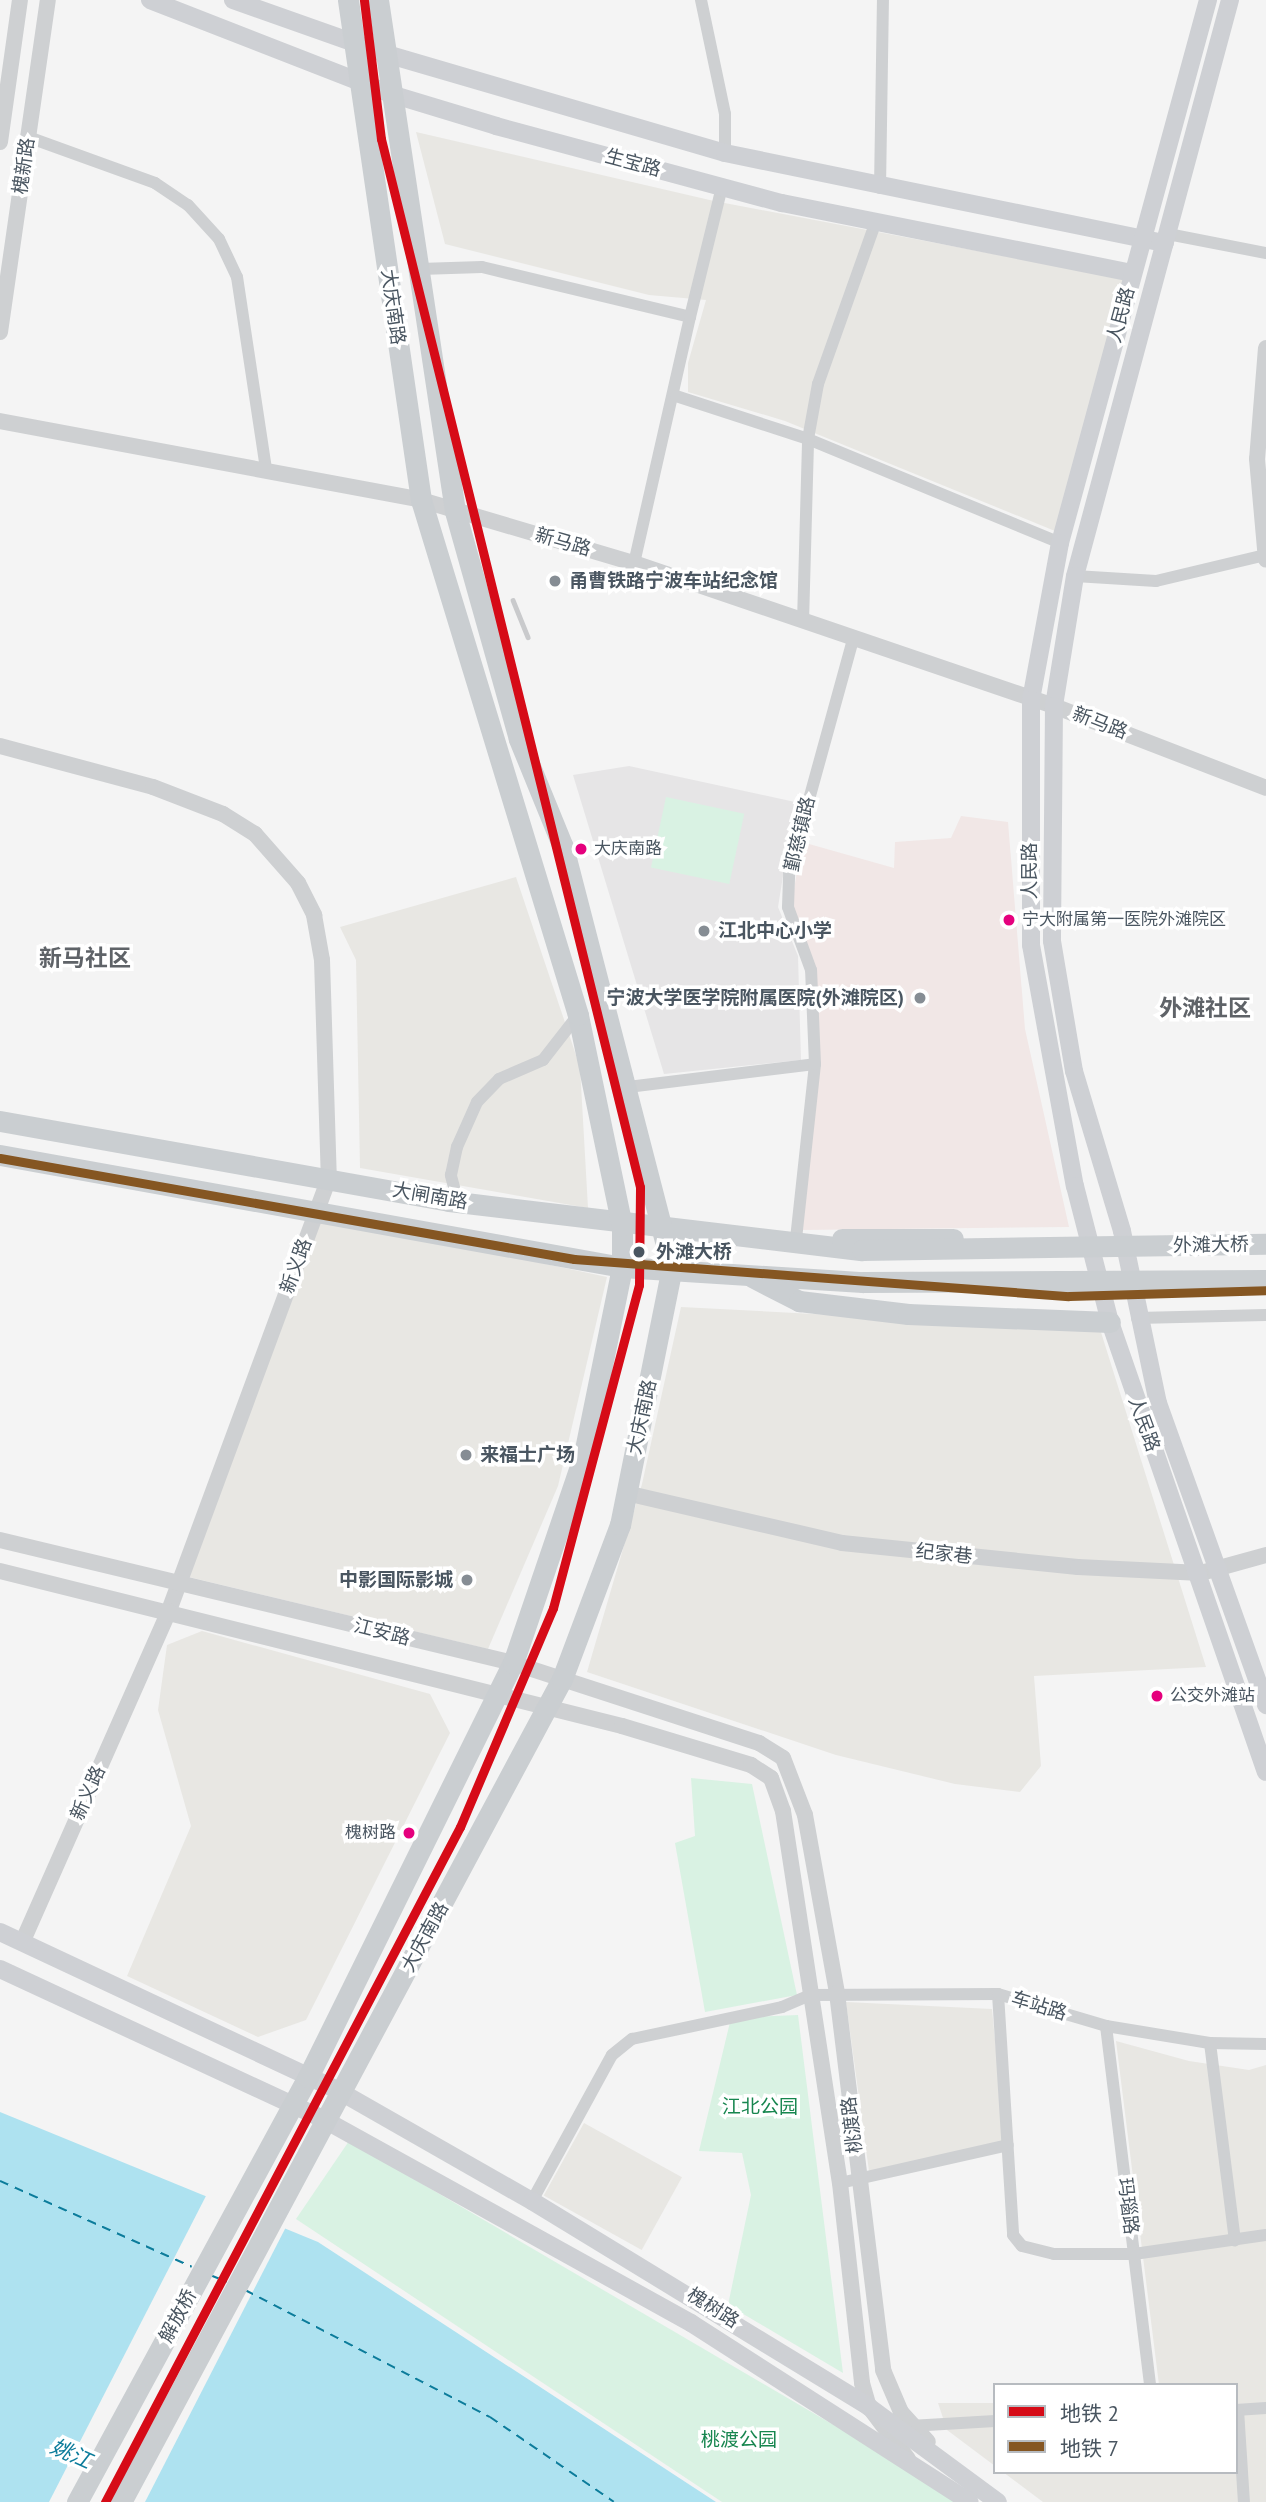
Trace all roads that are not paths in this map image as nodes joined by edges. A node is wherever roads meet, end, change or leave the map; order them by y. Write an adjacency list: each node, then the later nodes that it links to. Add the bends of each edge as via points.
1 (20, 0): 16 (street, 槐新路)
2 (48, 0): 15 (street, 槐新路)
3 (150, 0): 13 (main road, 生宝路)
4 (233, 0): 11 (main road, 生宝路)
5 (348, 0): 11 (main road, 大庆南路)
6 (378, 0): 12 (main road, 大庆南路)
7 (701, 0): 17 (street, via 725,114)
8 (883, 0): 19 (street)
9 (1208, 0): 21 (main road, 人民路)
10 (1230, 0): 22 (main road, 人民路)
11 (353, 39): 12 (main road, 生宝路); 13 (main road, 大庆南路)
12 (383, 53): 14 (main road, 大庆南路); 17 (main road, 生宝路)
13 (361, 83): 14 (main road, 生宝路); 33 (main road, 大庆南路)
14 (391, 94): 18 (main road, 生宝路); 24 (main road, 大庆南路)
15 (28, 137): 27 (street, 槐新路); 32 (street, via 155,183 188,205 219,239 237,276)
16 (0, 142)
17 (725, 153): 19 (main road, 生宝路)
18 (722, 187): 20 (main road, 生宝路); 26 (street)
19 (880, 188): 21 (main road, 生宝路)
20 (876, 220): 25 (main road, 生宝路); 31 (street, via 818,384)
21 (1139, 238): 22 (main road, 生宝路); 25 (main road, 人民路)
22 (1167, 239): 23 (street); 38 (main road, 人民路)
23 (1266, 253)
24 (420, 269): 26 (street, via 482,267); 34 (main road, 大庆南路)
25 (1132, 273): 35 (main road, 人民路)
26 (690, 317): 29 (street)
27 (0, 332)
28 (1266, 348): 36 (street, via 1257,459)
29 (676, 396): 31 (street); 37 (street)
30 (0, 421): 32 (street, 新马路)
31 (808, 439): 35 (street); 39 (street)
32 (266, 469): 33 (street, 新马路)
33 (421, 500): 34 (street, 新马路); 45 (main road, 大庆南路)
34 (456, 511): 37 (street, 新马路); 47 (main road, 大庆南路, via 519,739 563,847)
35 (1060, 543): 41 (main road, 人民路)
36 (1265, 558): 38 (street, via 1156,581)
37 (634, 563): 39 (street, 新马路)
38 (1075, 576): 42 (main road, 人民路)
39 (803, 622): 40 (street, 新马路)
40 (853, 639): 41 (street, 新马路); 46 (street, 鄞慈镇路, via 789,872 788,907 811,970)
41 (1031, 700): 42 (street, 新马路); 56 (main road, 人民路, via 1031,945)
42 (1054, 706): 44 (street, 新马路); 59 (main road, 人民路, via 1052,941 1074,1071)
43 (0, 746): 50 (street, 新义路, via 153,787 223,814 255,834 298,883 314,915 322,960)
44 (1266, 788)
45 (578, 1015): 51 (street, via 543,1060 499,1079 477,1102 457,1147 452,1175); 53 (main road, 大庆南路)
46 (815, 1064): 47 (street); 58 (street, 鄞慈镇路)
47 (628, 1087): 54 (main road, 大庆南路)
48 (0, 1121): 50 (main road, 大闸南路)
49 (0, 1155): 52 (main road, 大闸南路)
50 (329, 1178): 51 (main road, 大闸南路); 52 (street, 新义路)
51 (458, 1202): 53 (main road, 大闸南路)
52 (317, 1208): 62 (main road, 大闸南路); 75 (street, 新义路)
53 (622, 1226): 54 (main road, 大闸南路); 62 (main road, 大庆南路)
54 (665, 1226): 57 (main road, 大闸南路); 63 (main road, 大庆南路)
55 (1266, 1234): 59 (street)
56 (1088, 1236): 58 (main road); 69 (main road, 人民路)
57 (749, 1239): 58 (main road); 61 (main road, 大闸南路)
58 (796, 1239)
59 (1124, 1240): 68 (main road, 人民路)
60 (1266, 1244): 61 (main road, 外滩大桥, bridge)
61 (862, 1250)
62 (622, 1267): 63 (main road, 大闸南路); 77 (main road, 大庆南路, via 584,1454)
63 (672, 1268): 64 (main road, 大闸南路); 70 (main road, 大庆南路)
64 (744, 1273): 66 (main road, 大闸南路); 69 (main road, via 799,1300 908,1314)
65 (1266, 1280): 66 (main road, 外滩大桥, bridge)
66 (863, 1282)
67 (1266, 1315): 68 (street)
68 (1137, 1318): 74 (main road, 人民路)
69 (1111, 1322): 74 (main road, 人民路)
70 (625, 1493): 74 (street, 纪家巷, via 842,1544); 78 (main road, 大庆南路, via 607,1567)
71 (0, 1540): 75 (street, 江安路)
72 (1266, 1555): 74 (street, 纪家巷)
73 (0, 1571): 76 (street, 江安路)
74 (1209, 1571): 80 (main road, 人民路); 84 (main road, 人民路)
75 (180, 1583): 76 (street, 新义路); 77 (street, 江安路)
76 (169, 1611): 79 (street, 江安路); 86 (street, 新义路)
77 (513, 1663): 78 (street, 江安路); 79 (main road, 大庆南路)
78 (562, 1679): 81 (main road, 大庆南路); 82 (street, 江安路)
79 (498, 1693): 81 (street, 江安路); 94 (main road, 大庆南路)
80 (1266, 1704)
81 (546, 1707): 83 (street, 江安路); 95 (main road, 大庆南路)
82 (759, 1743): 88 (street, 桃渡路, via 783,1758 795,1780)
83 (751, 1765): 90 (street, 桃渡路, via 771,1778 783,1811)
84 (1266, 1772)
85 (0, 1932): 86 (main road, 槐树路)
86 (22, 1942): 94 (main road, 槐树路)
87 (0, 1969): 96 (main road, 槐树路)
88 (837, 1993): 89 (street, 车站路); 90 (street, 车站路); 99 (street, 桃渡路)
89 (998, 1994): 91 (street, 车站路); 98 (street)
90 (810, 1995): 100 (street, 桃渡路); 101 (street, 车站路, via 782,2007 632,2039 612,2055)
91 (1106, 2026): 92 (street, 车站路); 104 (street, 玛瑙路)
92 (1210, 2043): 93 (street, 车站路); 103 (street)
93 (1266, 2044)
94 (308, 2077): 95 (main road, 槐树路); 96 (main road, 大庆南路)
95 (339, 2091): 97 (main road, 大庆南路); 101 (main road, 槐树路)
96 (292, 2105): 97 (main road, 槐树路); 114 (main road, 解放桥)
97 (323, 2119): 112 (main road, 槐树路, via 691,2323 819,2409); 115 (main road, 解放桥)
98 (1008, 2145): 99 (street); 104 (street, via 1013,2235 1022,2246 1054,2253)
99 (858, 2177): 100 (street); 111 (street, 桃渡路, via 883,2370)
100 (840, 2183): 106 (street, 桃渡路)
101 (532, 2201): 106 (main road, 槐树路)
102 (1266, 2235): 103 (street)
103 (1235, 2240): 104 (street)
104 (1134, 2254): 105 (street, 玛瑙路)
105 (1150, 2383)
106 (869, 2407): 112 (street, 桃渡路); 113 (main road, 槐树路)
107 (1266, 2408): 108 (street)
108 (1238, 2410)
109 (993, 2421): 111 (street)
110 (1238, 2423): 117 (street)
111 (910, 2426): 113 (street, 桃渡路)
112 (909, 2460): 113 (main road, 槐树路)
113 (975, 2496): 116 (main road, 槐树路)
114 (77, 2502)
115 (121, 2502)
116 (998, 2502)
117 (1244, 2502)

